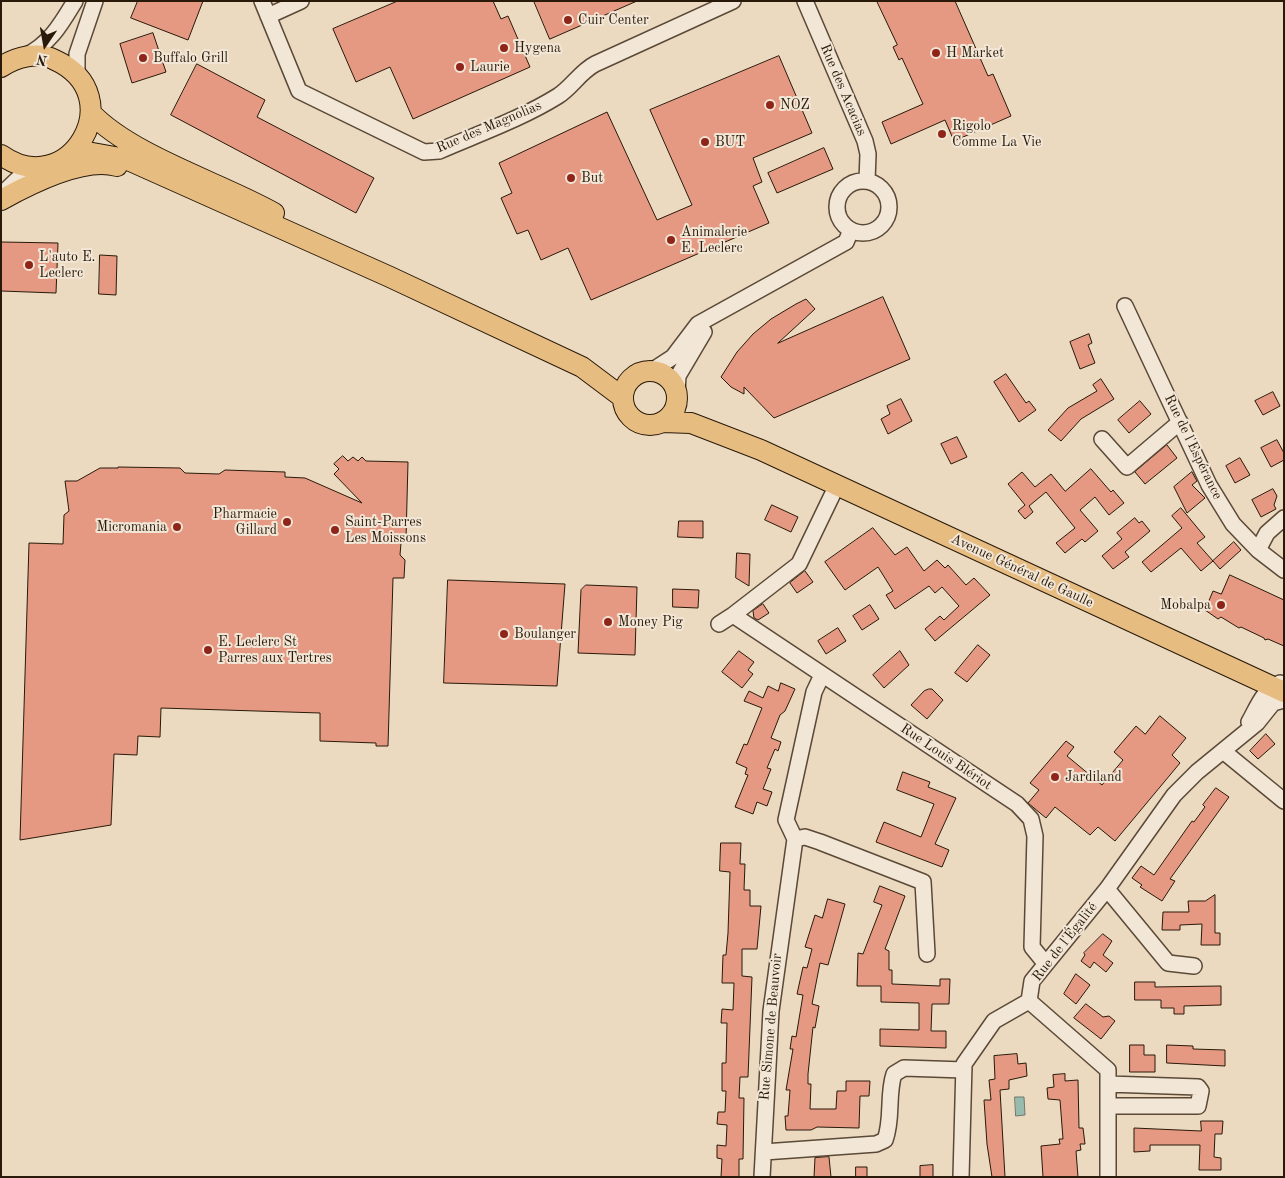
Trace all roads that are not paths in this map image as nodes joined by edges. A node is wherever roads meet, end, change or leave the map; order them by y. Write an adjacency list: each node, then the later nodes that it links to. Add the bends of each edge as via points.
1 (75, 1): 8 (street, via 53,36 41,48)
2 (95, 1): 10 (street, via 77,54)
3 (262, 1): 7 (street, Rue des Magnolias)
4 (301, 1): 7 (street)
5 (733, 1): 7 (street, Rue des Magnolias, via 595,64 565,91 530,111 439,151 424,152 299,91)
6 (805, 1): 15 (street, Rue des Acacias, via 865,141)
7 (268, 16)
8 (21, 57): 9 (main road); 10 (main road, via 52,58)
9 (1, 68)
10 (77, 75): 11 (main road, via 87,92)
11 (91, 112): 12 (main road, via 89,126); 20 (main road, via 109,128 145,150 270,210)
12 (76, 150): 14 (main road, via 65,158); 18 (main road, via 126,159)
13 (1, 155): 14 (main road, via 24,166)
14 (39, 167): 16 (street, via 24,173)
15 (867, 181): 19 (street, via 852,183 839,195 838,217); 19 (street, via 877,185 885,194 888,212 883,224 869,232)
16 (1, 195)
17 (1, 200): 18 (main road, via 28,185 74,170 104,165 135,171 188,196)
18 (219, 202): 20 (main road)
19 (851, 230): 22 (street, via 846,242)
20 (390, 277): 23 (main road)
21 (1125, 306): 29 (street, Rue de l'Espérance)
22 (720, 311): 24 (street, via 698,324 673,357); 26 (street, via 683,364 678,376)
23 (582, 367): 25 (main road); 27 (main road)
24 (653, 370): 25 (main road); 26 (main road, via 673,382)
25 (631, 377): 27 (main road, via 624,386)
26 (677, 395): 28 (main road, via 672,414); 31 (main road, Avenue Général de Gaulle, via 709,422)
27 (622, 397): 28 (main road, via 624,409 636,421 652,426)
28 (663, 422): 31 (main road, Avenue Général de Gaulle, via 691,423)
29 (1180, 422): 30 (street, via 1127,468); 34 (street, Rue de l'Espérance, via 1214,493 1233,524)
30 (1102, 439)
31 (761, 450): 32 (main road, Avenue Général de Gaulle)
32 (837, 485): 36 (street, via 799,564); 38 (main road, Avenue Général de Gaulle)
33 (1284, 518): 34 (street, via 1268,533)
34 (1258, 550): 35 (street, Rue de l'Espérance)
35 (1284, 570)
36 (734, 616): 37 (street); 39 (street, Rue Louis Blériot)
37 (719, 624)
38 (1243, 672): 40 (main road, Avenue Général de Gaulle); 41 (street)
39 (822, 676): 45 (street, via 814,692 786,820); 48 (street, Rue Louis Blériot, via 1017,804 1031,819 1035,836 1032,948)
40 (1281, 690): 41 (street, Rue de l'Égalité, via 1263,695); 42 (street, Rue de l'Égalité, via 1257,723)
41 (1257, 708): 42 (street, Rue de l'Égalité)
42 (1243, 732): 43 (street, Rue de l'Égalité)
43 (1223, 751): 44 (street); 46 (street, Rue de l'Égalité, via 1174,795)
44 (1284, 801)
45 (795, 839): 47 (street, via 804,837 820,842 923,882); 54 (street, Rue Simone de Beauvoir, via 771,1011)
46 (1108, 889): 48 (street, Rue de l'Égalité); 49 (street, via 1168,962)
47 (928, 954)
48 (1045, 962): 50 (street, Rue de l'Égalité, via 1032,981)
49 (1194, 966)
50 (1029, 1001): 51 (street, Rue de l'Égalité, via 994,1021 964,1064); 52 (street, via 1108,1070)
51 (964, 1070): 54 (street, via 904,1068 894,1074 890,1086 888,1131 885,1140 876,1144); 56 (street, Rue de l'Égalité)
52 (1108, 1084): 53 (street); 53 (street, via 1198,1087 1201,1091 1198,1106)
53 (1108, 1106): 57 (street)
54 (764, 1152): 55 (street, Rue Simone de Beauvoir)
55 (762, 1177)
56 (960, 1177)
57 (1108, 1177)

